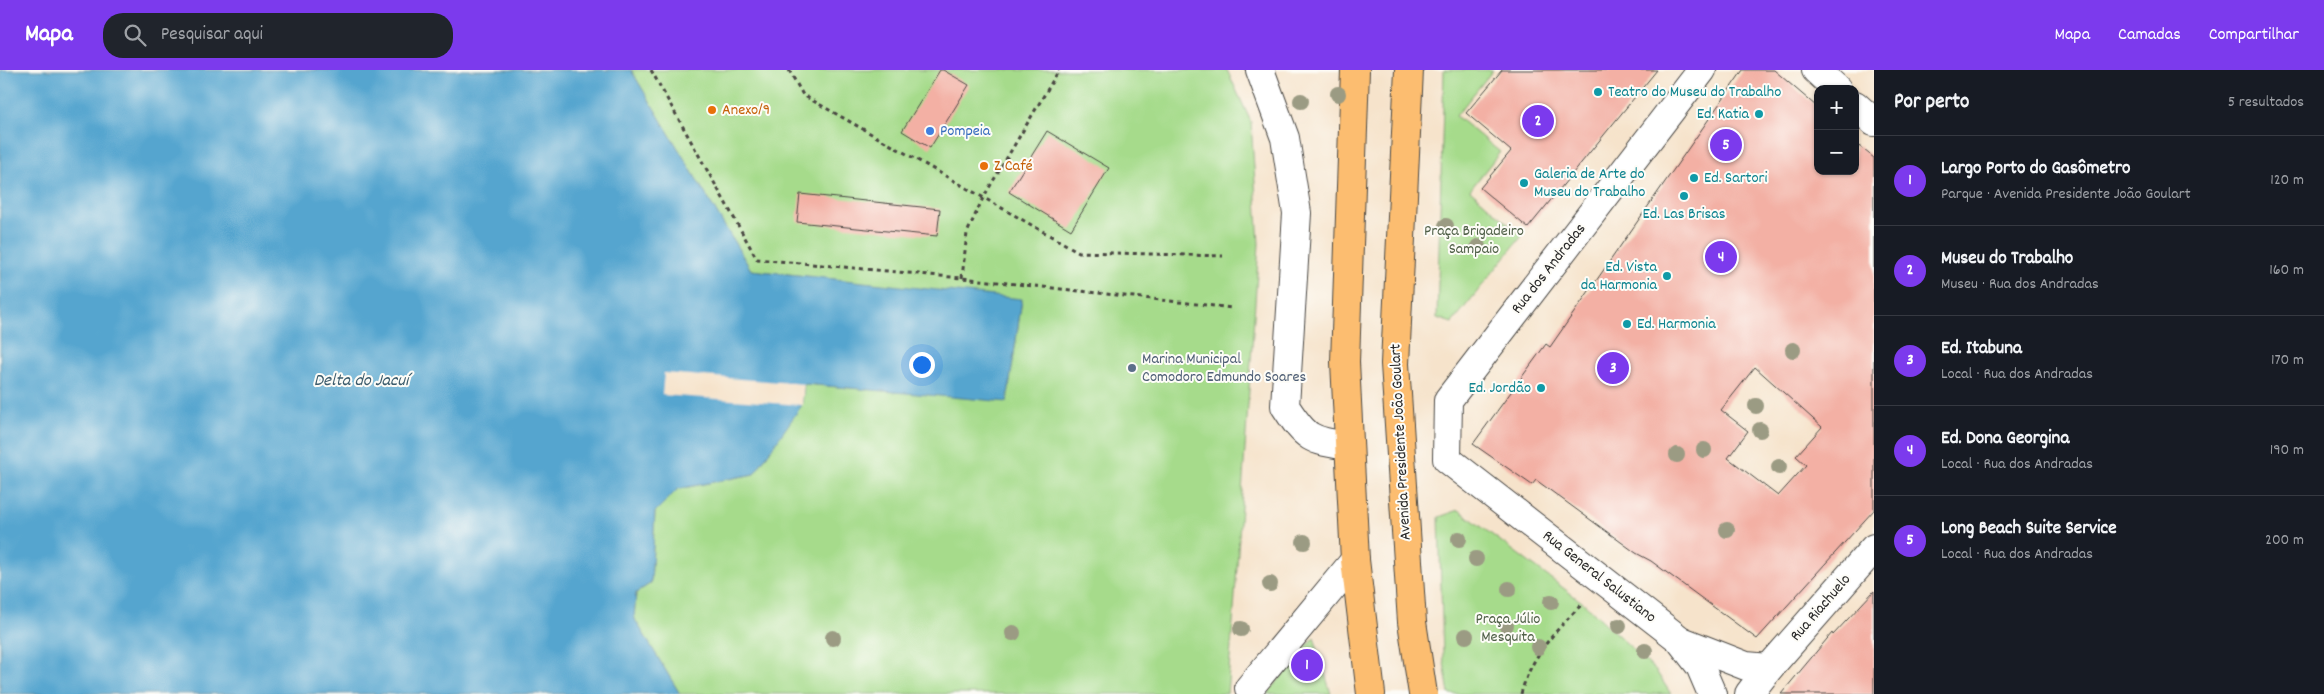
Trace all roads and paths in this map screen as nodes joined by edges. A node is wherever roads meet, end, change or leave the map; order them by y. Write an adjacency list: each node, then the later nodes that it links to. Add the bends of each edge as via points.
1 (651, 70): 14 (path, via 757,260)
2 (789, 70): 12 (path, via 803,95)
3 (1060, 70): 12 (path)
4 (1260, 70): 16 (street, via 1285,138 1296,213 1285,406 1300,428 1317,441)
5 (1355, 70): 16 (main road, via 1345,362)
6 (1409, 70): 25 (main road, Avenida Presidente João Goulart, via 1395,364 1412,622)
7 (1702, 70): 17 (street, Rua dos Andradas, via 1448,400 1447,459)
8 (1816, 70): 9 (street)
9 (1833, 85)
10 (1859, 109): 11 (street)
11 (1874, 122)
12 (983, 198): 13 (path, via 1079,252); 14 (path, via 967,233)
13 (1222, 256)
14 (962, 278): 15 (path)
15 (1233, 308)
16 (1349, 446): 19 (main road)
17 (1469, 475): 21 (street, Rua General Salustiano)
18 (1874, 548): 22 (street, Rua Riachuelo)
19 (1355, 560): 23 (street); 24 (main road)
20 (1583, 603): 26 (path, via 1537,654 1525,677)
21 (1678, 639): 22 (street, via 1746,666); 27 (street, Rua General Salustiano, via 1700,666)
22 (1768, 668): 28 (street, Rua Riachuelo)
23 (1249, 688)
24 (1371, 694)
25 (1423, 694)
26 (1521, 694)
27 (1712, 694)
28 (1749, 694)

